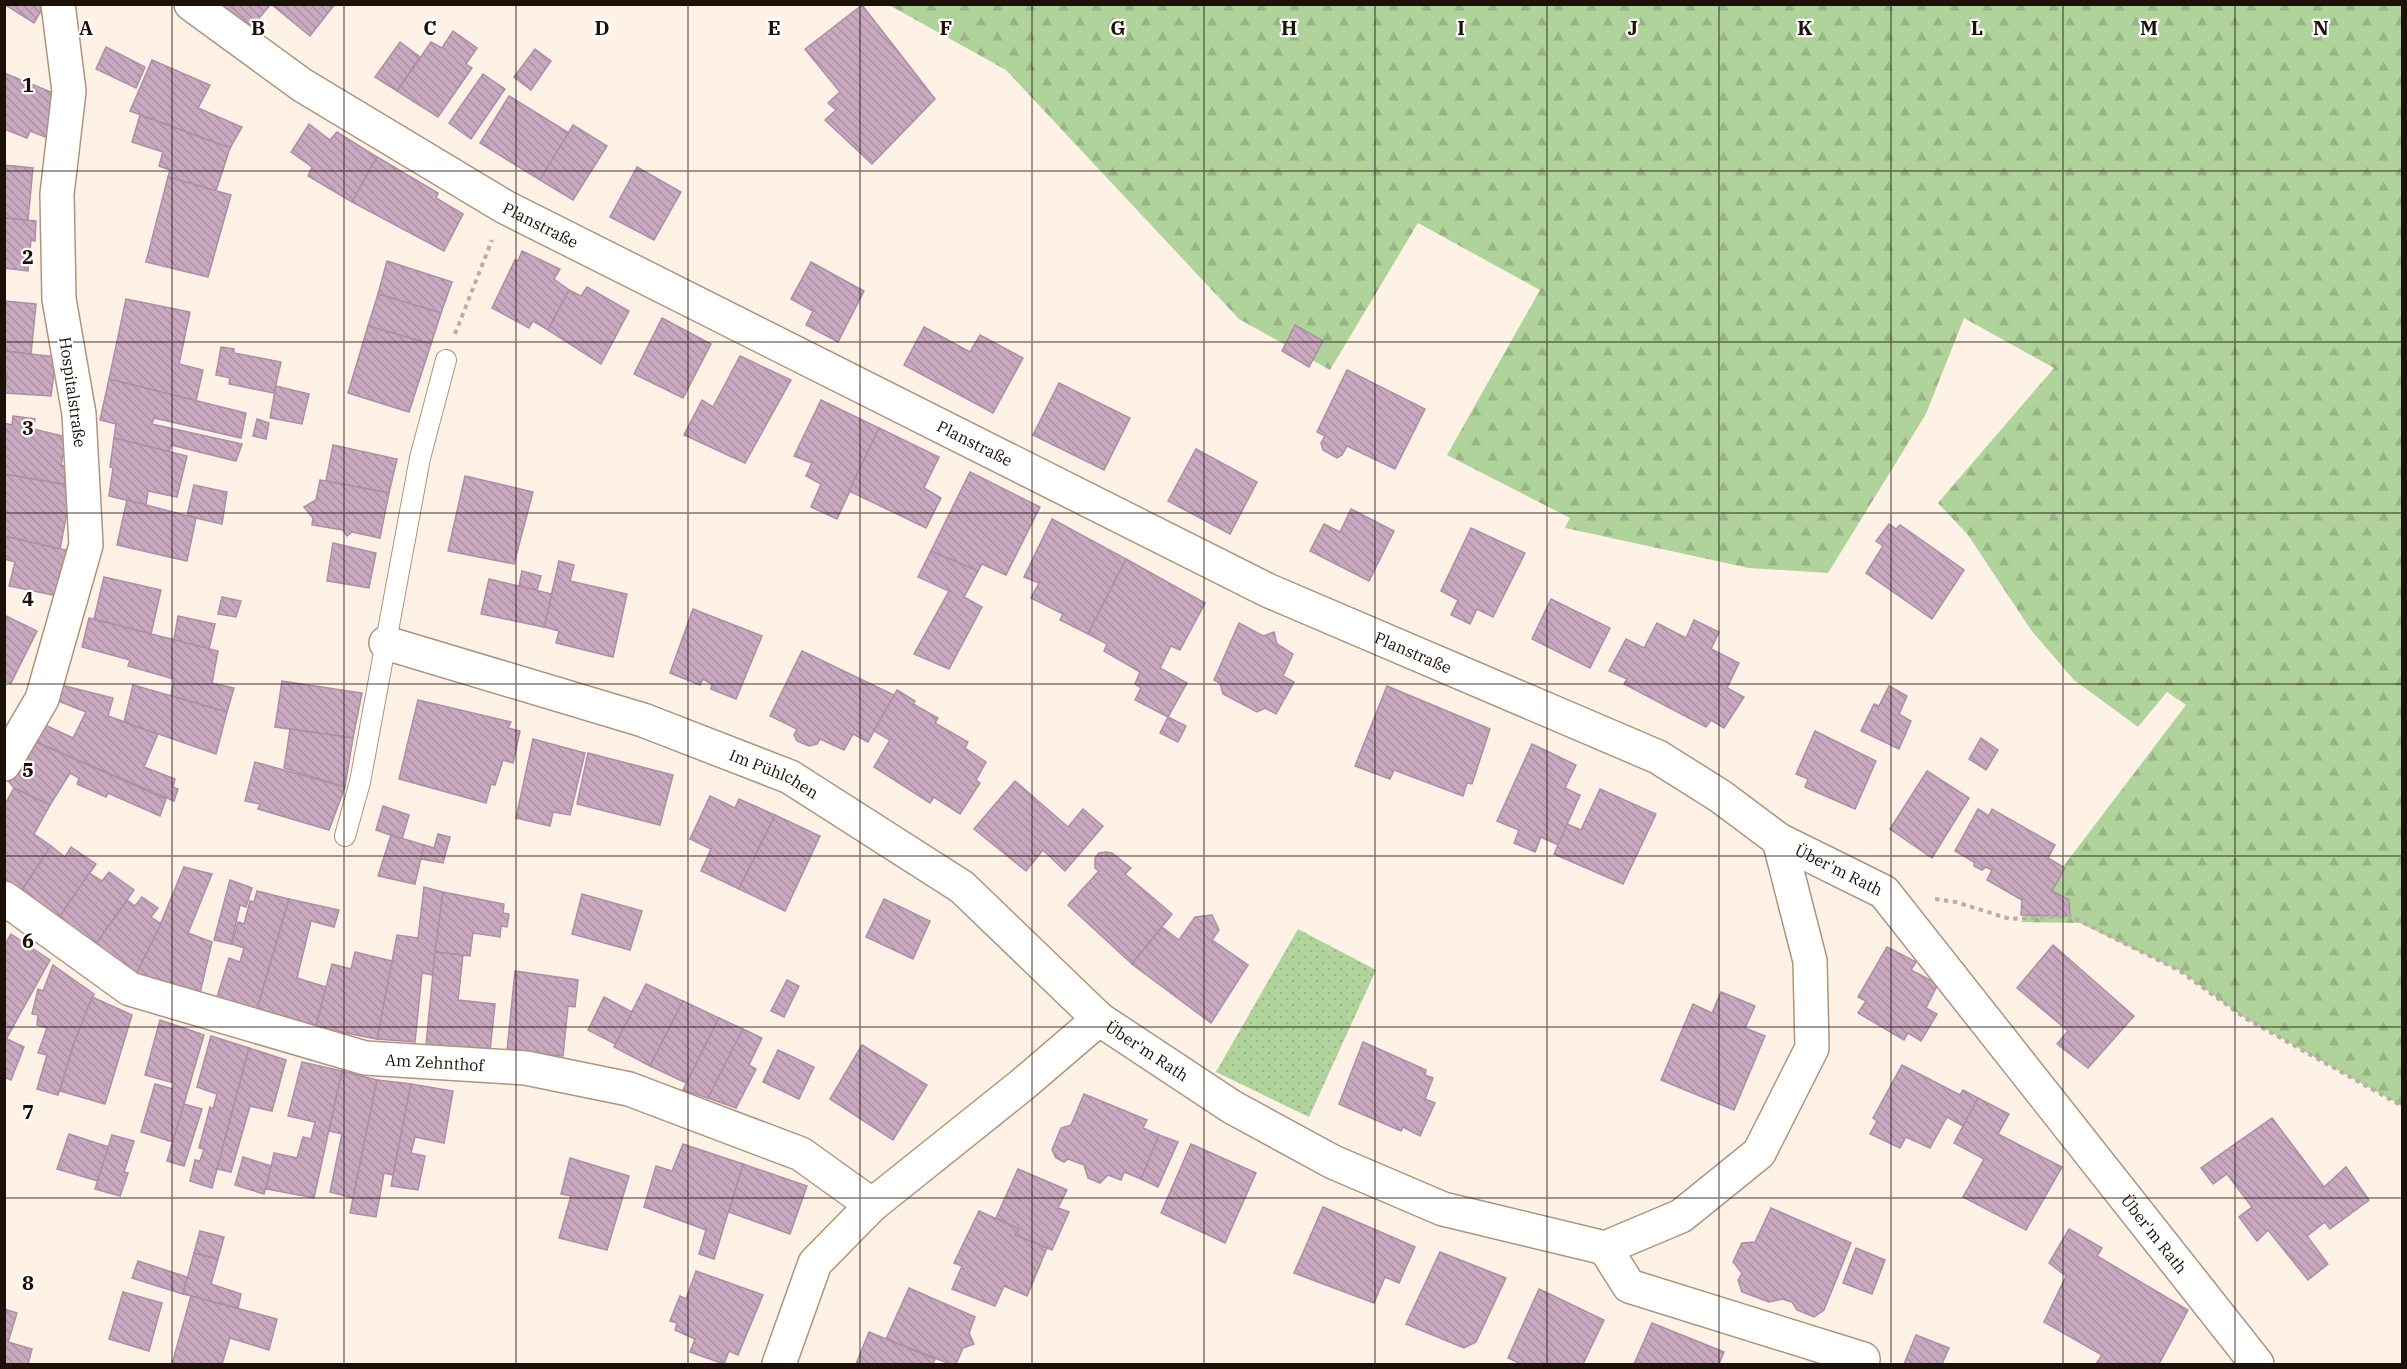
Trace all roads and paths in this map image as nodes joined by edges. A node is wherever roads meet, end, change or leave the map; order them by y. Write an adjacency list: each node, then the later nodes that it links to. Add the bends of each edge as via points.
1 (58, 4): 6 (street, Hospitalstraße, via 69,92 57,194 59,299 79,414 86,544 42,699)
2 (191, 4): 3 (street, Planstraße, via 302,85)
3 (505, 207): 4 (path); 8 (street, Planstraße, via 1267,590 1658,757)
4 (446, 360): 5 (lane, via 420,459)
5 (386, 643): 7 (lane, via 360,782); 11 (street, Im Pühlchen, via 643,720 790,777 962,887)
6 (4, 764)
7 (345, 836)
8 (1779, 840): 9 (street, Über'm Rath); 14 (street, Über'm Rath, via 1810,961 1812,1048 1760,1153 1681,1216)
9 (1884, 892): 12 (path, via 1956,902 2010,919 2070,916 2180,971 2245,1018); 17 (street, Über'm Rath)
10 (4, 898): 13 (street, Am Zehnthof, via 130,989 365,1058 526,1068 629,1089 801,1154)
11 (1099, 1018): 13 (street, Über'm Rath); 14 (street, Über'm Rath, via 1232,1107 1333,1162 1443,1209)
12 (2403, 1106)
13 (872, 1205): 16 (street, Über'm Rath, via 815,1263)
14 (1605, 1248): 15 (street, via 1629,1286)
15 (1863, 1359)
16 (778, 1365)
17 (2257, 1365)

